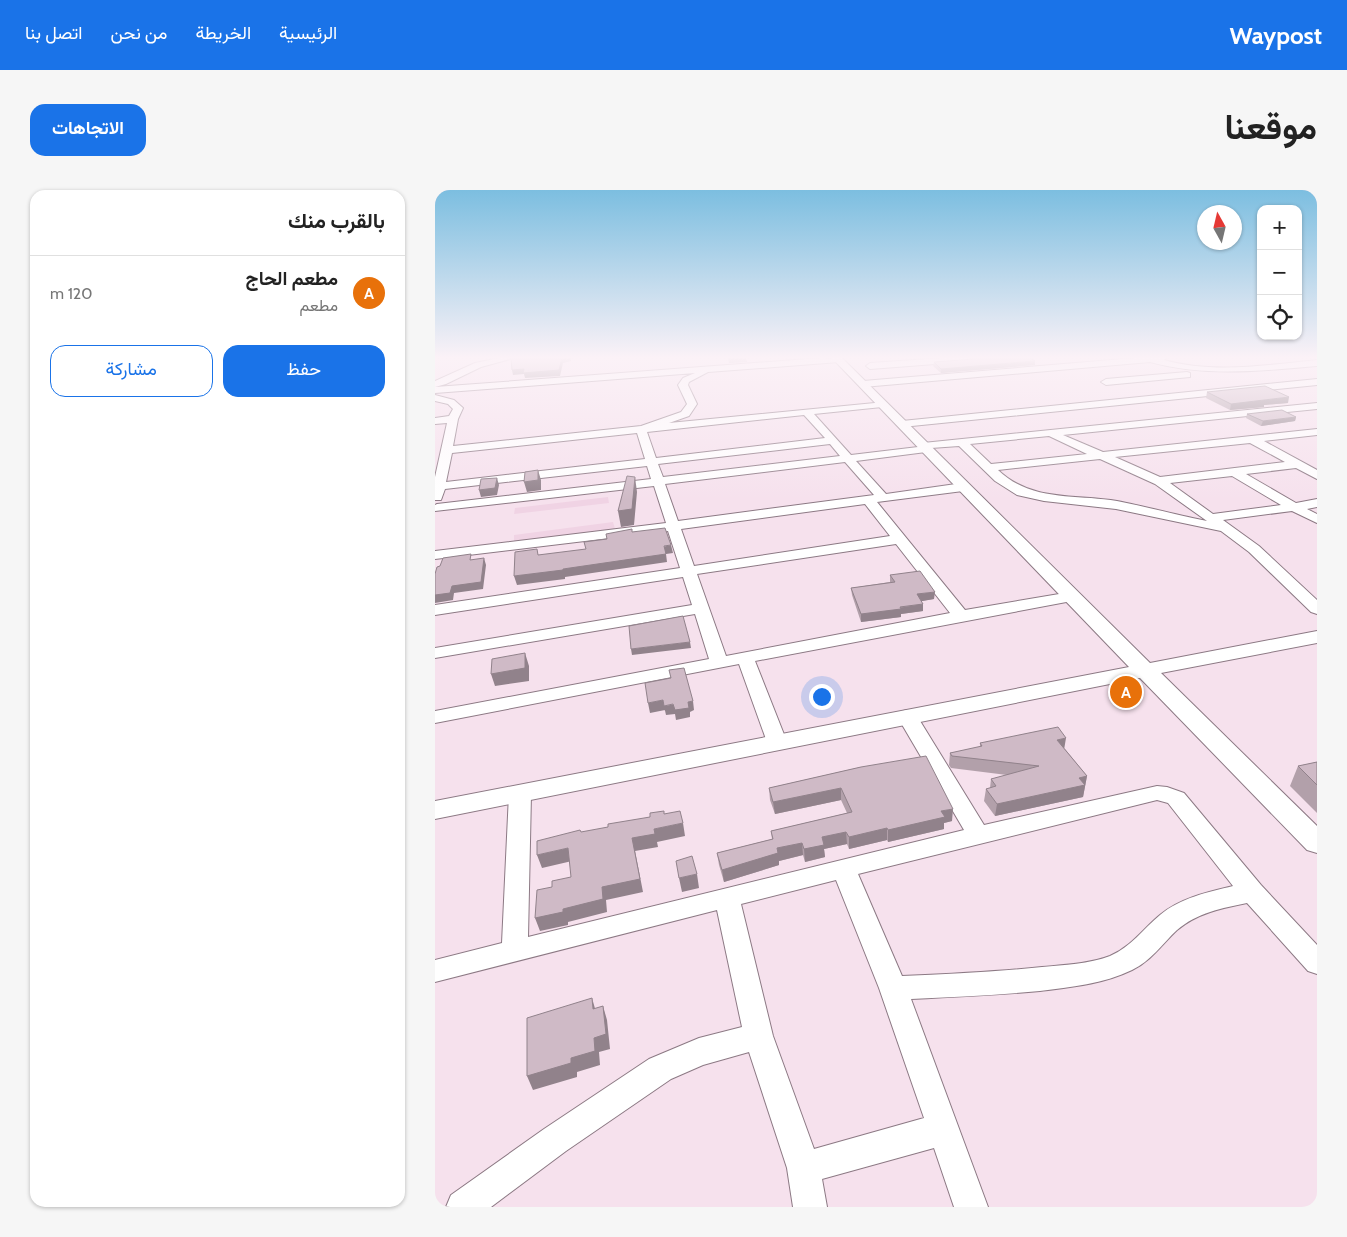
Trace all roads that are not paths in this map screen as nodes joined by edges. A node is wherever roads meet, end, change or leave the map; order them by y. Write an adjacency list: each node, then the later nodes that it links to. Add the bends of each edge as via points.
1 (455, 405): 14 (street, via 458,411)
2 (691, 405): 17 (street, via 685,414)
3 (868, 405): 11 (street)
4 (883, 405): 16 (street)
5 (1084, 405): 16 (street)
6 (1182, 405): 12 (street)
7 (1270, 405): 10 (street)
8 (1317, 406): 9 (street)
9 (1304, 407): 10 (street); 13 (street)
10 (1280, 410): 12 (street)
11 (807, 412): 17 (street); 21 (street)
12 (1208, 417): 19 (street); 20 (street)
13 (1317, 417)
14 (453, 419): 15 (street); 24 (street)
15 (435, 421)
16 (902, 424): 23 (street)
17 (641, 430): 24 (street); 27 (street)
18 (1317, 432): 20 (street)
19 (1051, 433): 22 (street); 25 (street)
20 (1252, 439): 25 (street); 29 (street)
21 (831, 441): 26 (street); 27 (street)
22 (961, 442): 23 (street); 30 (street)
23 (924, 448): 26 (street); 35 (street)
24 (443, 453): 37 (street)
25 (1100, 456): 30 (street); 33 (street)
26 (847, 459): 34 (street); 36 (street)
27 (653, 462): 34 (street); 37 (street)
28 (1317, 462): 29 (street)
29 (1297, 465): 31 (street); 32 (street)
30 (988, 468): 43 (street, via 1013,488 1031,495 1116,504)
31 (1234, 472): 33 (street); 39 (street)
32 (1317, 475)
33 (1159, 481): 40 (street)
34 (659, 482): 37 (street); 42 (street)
35 (963, 487): 36 (street); 47 (street)
36 (876, 499): 42 (street); 44 (street)
37 (437, 501)
38 (1317, 503): 39 (street)
39 (1294, 507): 40 (street); 41 (street)
40 (1211, 518): 43 (street)
41 (1317, 519)
42 (673, 526): 45 (street); 46 (street)
43 (1227, 530): 49 (street, via 1254,549)
44 (899, 539): 46 (street); 51 (street)
45 (435, 555)
46 (688, 571): 48 (street); 50 (street)
47 (1071, 597): 51 (street); 56 (street)
48 (701, 608): 53 (street); 55 (street)
49 (1317, 609)
50 (435, 610)
51 (961, 616): 54 (street)
52 (1317, 637): 56 (street)
53 (435, 653)
54 (745, 657): 55 (street); 59 (street)
55 (719, 662): 58 (street)
56 (1145, 670): 57 (street); 63 (street)
57 (907, 716): 59 (street); 62 (street)
58 (435, 717)
59 (777, 742): 60 (street)
60 (520, 794): 61 (street); 67 (street)
61 (435, 810)
62 (978, 835): 64 (street); 65 (street, via 1157,793 1167,794 1176,798)
63 (1317, 843)
64 (844, 869): 66 (street); 70 (street)
65 (1252, 892): 68 (street); 70 (street, via 1221,899 1179,915 1129,959 1103,969 1023,981)
66 (727, 897): 67 (street); 71 (street)
67 (515, 951): 69 (street)
68 (1317, 963)
69 (435, 971)
70 (893, 988): 72 (street)
71 (758, 1036): 73 (street); 74 (street, via 699,1052 660,1069)
72 (943, 1129): 73 (street); 76 (street)
73 (804, 1168): 75 (street)
74 (463, 1207)
75 (811, 1207)
76 (971, 1207)

